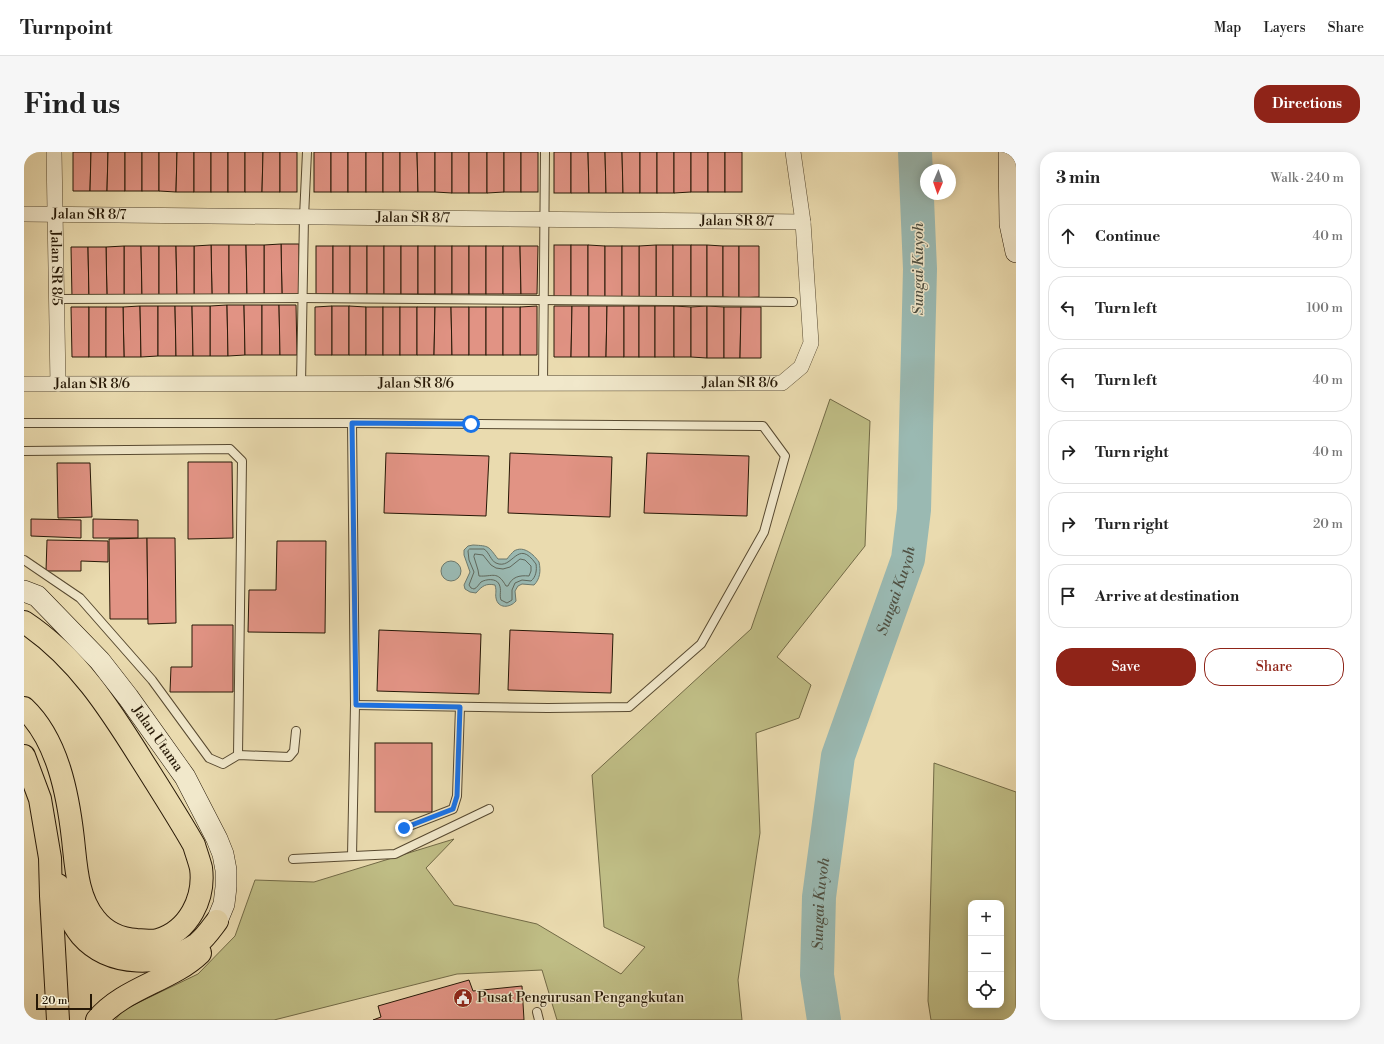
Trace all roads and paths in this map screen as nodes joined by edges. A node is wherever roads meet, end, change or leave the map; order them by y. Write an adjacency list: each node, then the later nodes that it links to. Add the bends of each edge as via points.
1 (54, 152): 7 (street, Jalan SR 8/5)
2 (307, 152): 8 (lane)
3 (545, 152): 9 (lane)
4 (793, 152): 10 (street)
5 (1009, 152): 11 (street, via 1010,224)
6 (24, 214): 7 (street, Jalan SR 8/7)
7 (55, 214): 8 (street, Jalan SR 8/7); 13 (street, Jalan SR 8/5)
8 (304, 217): 9 (street, Jalan SR 8/7); 12 (lane)
9 (544, 220): 10 (street, Jalan SR 8/7); 14 (lane)
10 (803, 222): 19 (street, Jalan SR 8/6, via 811,342 801,367 782,383)
11 (1016, 252)
12 (303, 298): 13 (lane); 14 (lane); 18 (lane)
13 (57, 299): 17 (street, Jalan SR 8/5)
14 (544, 300): 15 (lane); 19 (lane)
15 (793, 302)
16 (24, 384): 17 (street, Jalan SR 8/6)
17 (58, 384): 18 (street, Jalan SR 8/6)
18 (302, 384): 19 (street, Jalan SR 8/6)
19 (543, 384)
20 (24, 423): 21 (lane)
21 (352, 423): 26 (lane); 27 (lane, via 763,426 785,456 764,532 701,644 629,707)
22 (24, 451): 30 (lane, via 230,449 242,461)
23 (24, 560): 30 (lane, via 80,598 152,680 210,758 223,764)
24 (24, 591): 37 (street, Jalan Utama, via 37,596 100,661 185,777 223,854 226,887 224,904)
25 (24, 622): 28 (highway, via 54,644 92,684 194,845 201,868 199,899 189,918 173,932 156,940 123,938 105,928 87,909 77,872 70,815 60,770 39,726)
26 (356, 705): 27 (lane); 34 (lane)
27 (460, 707): 33 (lane, via 457,796 453,809)
28 (24, 708)
29 (296, 731): 30 (lane, via 294,751 289,757)
30 (238, 755)
31 (24, 756): 35 (highway, via 40,799)
32 (489, 809): 34 (lane, via 395,854)
33 (404, 828)
34 (352, 856): 36 (lane)
35 (50, 858): 37 (highway, via 68,916 82,936 110,955 136,960 167,958 184,952 198,943); 38 (highway)
36 (293, 859)
37 (217, 921): 39 (highway, via 215,933 194,958 181,968 118,1001)
38 (58, 1020)
39 (98, 1020)

